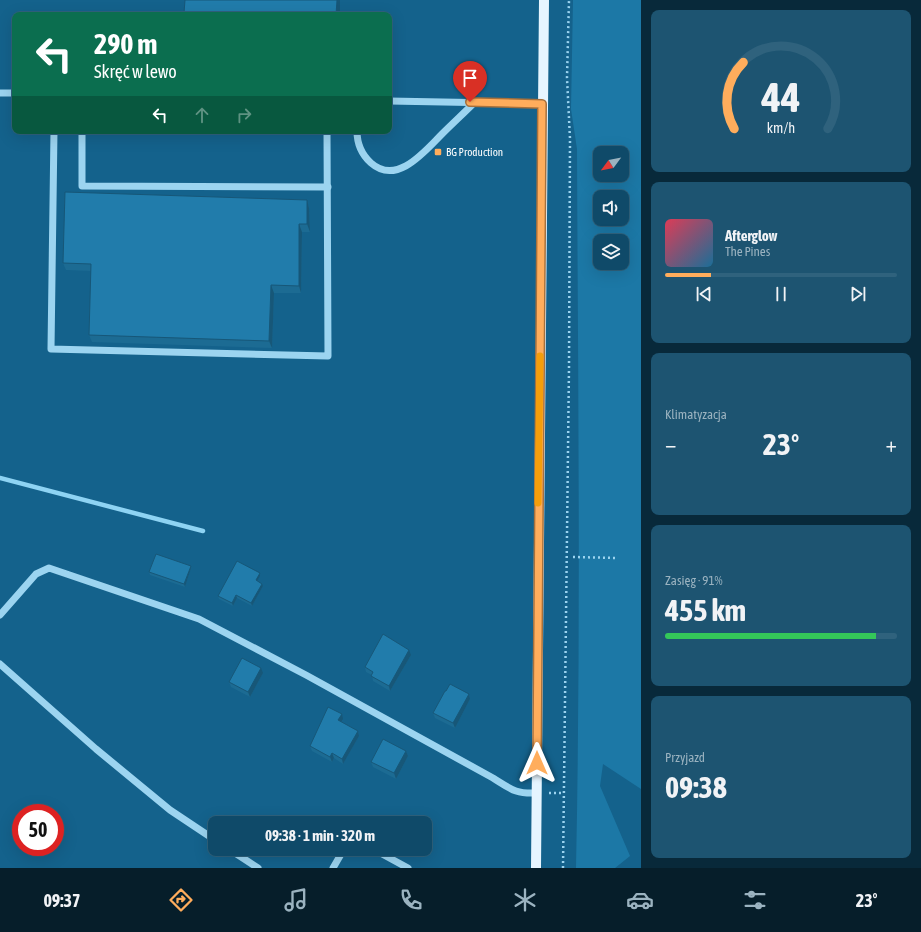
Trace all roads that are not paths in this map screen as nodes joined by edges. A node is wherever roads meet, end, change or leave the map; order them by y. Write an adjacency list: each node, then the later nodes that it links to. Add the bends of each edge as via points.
1 (544, 0): 6 (main road)
2 (0, 93): 3 (lane)
3 (12, 93)
4 (392, 100): 5 (lane)
5 (475, 102): 6 (lane); 10 (lane, via 414,161 398,169 386,171 374,166 359,149)
6 (542, 104): 14 (main road)
7 (54, 134): 11 (lane, via 51,349 328,356)
8 (82, 134): 11 (lane, via 82,186)
9 (327, 134): 11 (lane)
10 (357, 134)
11 (328, 188)
12 (0, 615): 14 (lane, via 36,574 49,568 199,619 306,675 510,789 521,793)
13 (0, 664): 15 (lane, via 170,810)
14 (536, 793): 22 (main road)
15 (208, 835)
16 (240, 856): 19 (lane)
17 (340, 856): 20 (lane)
18 (386, 856): 21 (lane)
19 (258, 868)
20 (333, 868)
21 (408, 868)
22 (536, 868)

